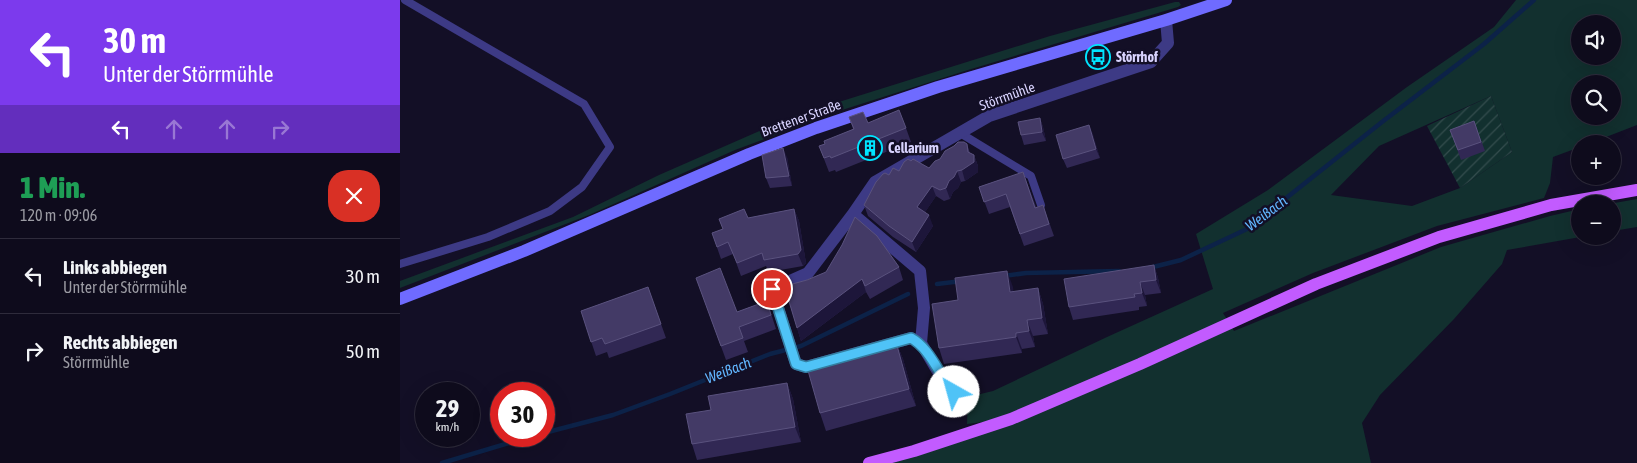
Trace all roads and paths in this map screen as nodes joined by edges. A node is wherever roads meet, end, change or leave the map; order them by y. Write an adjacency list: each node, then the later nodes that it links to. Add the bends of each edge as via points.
1 (405, 0): 8 (lane, via 584,104 610,147 582,188 550,211 488,237)
2 (1226, 0): 3 (street, Brettener Straße)
3 (1166, 20): 4 (street, Störrmühle, via 1168,43 1151,62 989,116); 9 (street, Brettener Straße, via 938,87 816,128 524,251)
4 (960, 133): 6 (lane, via 1031,176); 7 (street, Störrmühle, via 875,182)
5 (1637, 190): 12 (main road, via 1551,205 1438,237 1316,284 1011,419 914,452)
6 (1041, 205)
7 (853, 214): 10 (street, via 920,271 924,308); 10 (street, Störrmühle, via 808,273 772,289 796,364 806,367 911,338)
8 (400, 264)
9 (400, 299)
10 (921, 344): 11 (street, via 944,382 954,392)
11 (968, 396)
12 (868, 463)

